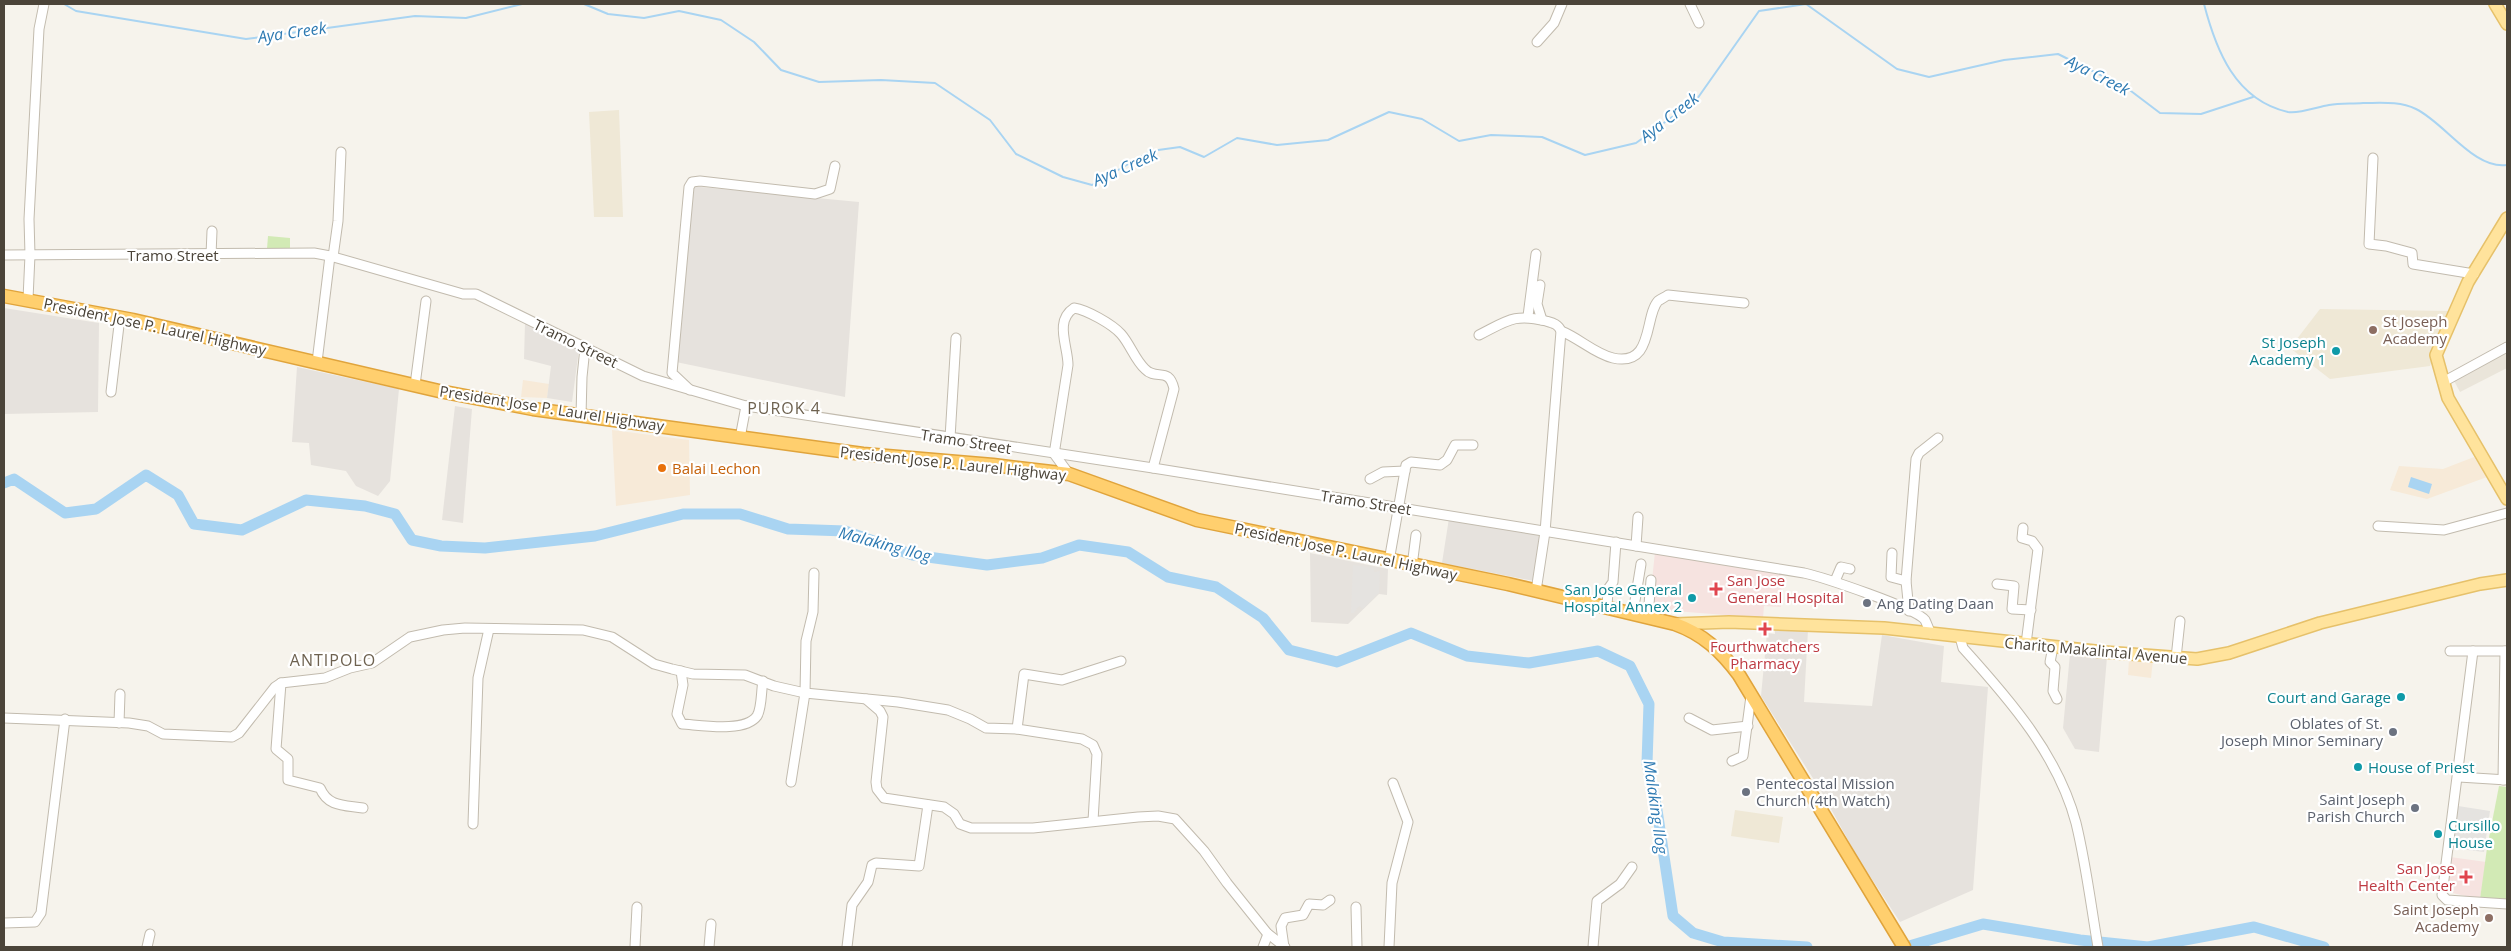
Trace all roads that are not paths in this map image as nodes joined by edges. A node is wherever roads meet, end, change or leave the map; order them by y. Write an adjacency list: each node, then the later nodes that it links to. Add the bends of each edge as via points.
1 (44, 4): 15 (street, via 39,29)
2 (1562, 4): 7 (street, via 1554,24)
3 (1690, 4): 6 (street)
4 (2495, 4): 5 (main road)
5 (2506, 21)
6 (1699, 23)
7 (1537, 42)
8 (341, 152): 17 (street, via 338,221)
9 (2373, 158): 18 (street, via 2369,244 2412,253 2413,264)
10 (835, 166): 36 (street, via 830,189 815,194 692,182 672,374)
11 (2507, 218): 18 (main road)
12 (212, 231): 16 (street)
13 (1536, 254): 24 (street)
14 (4, 255): 15 (street, Tramo Street)
15 (30, 255): 16 (street, Tramo Street); 21 (street)
16 (211, 255): 17 (street, Tramo Street, via 314,253)
17 (332, 257): 31 (street, Tramo Street, via 463,294 476,294); 32 (street)
18 (2474, 274): 33 (main road, via 2450,319 2436,355)
19 (1540, 285): 26 (street, via 1537,304)
20 (4, 296): 21 (highway, President Jose P. Laurel Highway)
21 (28, 299): 25 (highway, President Jose P. Laurel Highway)
22 (426, 301): 34 (street)
23 (1744, 303): 27 (street, via 1668,295 1658,301 1653,310 1645,345 1636,354 1625,358 1605,355)
24 (1528, 316): 26 (street); 28 (street, via 1513,317)
25 (120, 317): 32 (highway, President Jose P. Laurel Highway); 35 (street)
26 (1542, 320): 27 (street, via 1555,323)
27 (1561, 331): 54 (street)
28 (1479, 334)
29 (956, 338): 40 (street)
30 (2507, 347): 33 (street)
31 (586, 348): 36 (street, Tramo Street, via 643,376); 38 (street)
32 (317, 362): 34 (highway, President Jose P. Laurel Highway)
33 (2443, 382): 48 (main road, via 2466,432)
34 (415, 385): 38 (highway, President Jose P. Laurel Highway)
35 (111, 392)
36 (692, 392): 37 (street, Tramo Street)
37 (746, 406): 39 (street); 40 (street, Tramo Street)
38 (581, 416): 39 (highway, President Jose P. Laurel Highway)
39 (740, 438): 46 (highway, President Jose P. Laurel Highway, via 863,454)
40 (950, 438): 43 (street, Tramo Street)
41 (1938, 438): 67 (street, via 1916,459)
42 (1473, 445): 45 (street, via 1455,445 1443,464 1411,462)
43 (1055, 455): 44 (street, Tramo Street); 44 (street, via 1068,365 1063,329 1070,311 1084,309 1120,333 1145,369 1168,376 1172,381 1174,389); 46 (street)
44 (1153, 468): 49 (street, Tramo Street)
45 (1405, 471): 47 (street, via 1383,472); 49 (street)
46 (1069, 474): 59 (highway, President Jose P. Laurel Highway, via 1185,517)
47 (1370, 479)
48 (2507, 499)
49 (1398, 507): 54 (street, Tramo Street); 59 (street)
50 (2507, 513): 52 (street, via 2444,530)
51 (1638, 517): 57 (street)
52 (2378, 526)
53 (2023, 528): 72 (street, via 2022,538 2032,541 2038,549)
54 (1545, 532): 56 (street, Tramo Street); 69 (street)
55 (1416, 535): 61 (street)
56 (1616, 542): 57 (street, Tramo Street); 70 (street)
57 (1636, 546): 66 (street, Tramo Street, via 1804,573)
58 (1892, 553): 67 (street, via 1891,578)
59 (1389, 561): 61 (highway, President Jose P. Laurel Highway)
60 (1641, 564): 73 (street)
61 (1412, 566): 69 (highway, President Jose P. Laurel Highway)
62 (1850, 569): 66 (street, via 1841,567)
63 (814, 572): 90 (street, via 812,612 806,641)
64 (1651, 580): 74 (street)
65 (2507, 580): 85 (main road, Charito Makalintal Avenue, via 2320,623 2218,656)
66 (1835, 581): 71 (street, Tramo Street)
67 (1906, 581): 71 (street)
68 (1997, 584): 72 (street, via 2014,586 2012,609)
69 (1536, 591): 70 (highway, President Jose P. Laurel Highway)
70 (1607, 608): 73 (highway, President Jose P. Laurel Highway)
71 (1909, 610): 78 (street, Tramo Street, via 1925,620)
72 (2031, 610): 80 (street)
73 (1634, 613): 74 (highway, President Jose P. Laurel Highway)
74 (1648, 617): 76 (highway, President Jose P. Laurel Highway)
75 (2180, 622): 85 (street)
76 (1676, 624): 78 (main road, Charito Makalintal Avenue, via 1824,624); 92 (highway, President Jose P. Laurel Highway, via 1711,643 1729,662)
77 (489, 629): 87 (street, via 598,633 612,637 654,664); 89 (street, via 465,628 420,634 401,642 372,663 325,678); 110 (street, via 478,678)
78 (1931, 634): 79 (main road, Charito Makalintal Avenue)
79 (1960, 637): 80 (main road, Charito Makalintal Avenue); 130 (street, via 1963,648 2029,726 2054,768 2075,822)
80 (2026, 644): 81 (main road, Charito Makalintal Avenue)
81 (2053, 647): 85 (main road, Charito Makalintal Avenue); 94 (street, via 2050,662 2055,667 2053,691)
82 (2450, 651): 83 (street)
83 (2473, 651): 84 (street); 103 (street)
84 (2505, 651): 95 (street)
85 (2176, 658)
86 (1121, 661): 101 (street, via 1062,680 1024,674)
87 (681, 672): 88 (street, via 745,675); 88 (street, via 683,685 677,714 682,724 734,726 752,721 759,712)
88 (762, 681): 90 (street)
89 (281, 683): 99 (street, via 232,737 163,734 148,726); 108 (street, via 276,749 288,759 288,780 320,788 330,802)
90 (806, 693): 93 (street); 105 (street)
91 (120, 694): 99 (street)
92 (1752, 696): 100 (street); 129 (highway, President Jose P. Laurel Highway)
93 (866, 699): 101 (street, via 948,710 986,728); 107 (street, via 883,718 876,782 880,795 888,800)
94 (2057, 699)
95 (2505, 710): 104 (street)
96 (4, 718): 98 (street)
97 (1689, 718): 100 (street, via 1712,730)
98 (65, 719): 99 (street); 116 (street, via 41,913 35,922)
99 (119, 723)
100 (1748, 726): 102 (street, via 1742,758)
101 (1017, 729): 109 (street, via 1082,738 1093,745 1097,754)
102 (1732, 761)
103 (2459, 777): 104 (street); 113 (street, via 2444,898)
104 (2505, 780)
105 (791, 782)
106 (1393, 783): 127 (street, via 1408,822 1392,883)
107 (928, 805): 109 (street, via 950,810 960,824 971,828 1033,828); 123 (street, via 919,866 872,865 868,882 852,905)
108 (363, 808)
109 (1093, 821): 119 (street, via 1158,816 1175,820 1204,851)
110 (473, 824)
111 (1632, 867): 128 (street, via 1620,884 1597,901)
112 (1330, 900): 125 (street, via 1308,905 1303,915 1285,918 1281,926)
113 (2507, 904)
114 (636, 907): 121 (street)
115 (1356, 907): 126 (street)
116 (4, 923)
117 (711, 924): 122 (street)
118 (150, 934): 120 (street)
119 (1268, 934): 124 (street); 125 (street)
120 (147, 947)
121 (635, 947)
122 (709, 947)
123 (847, 947)
124 (1263, 947)
125 (1284, 947)
126 (1357, 947)
127 (1389, 947)
128 (1593, 947)
129 (1904, 947)
130 (2098, 947)

